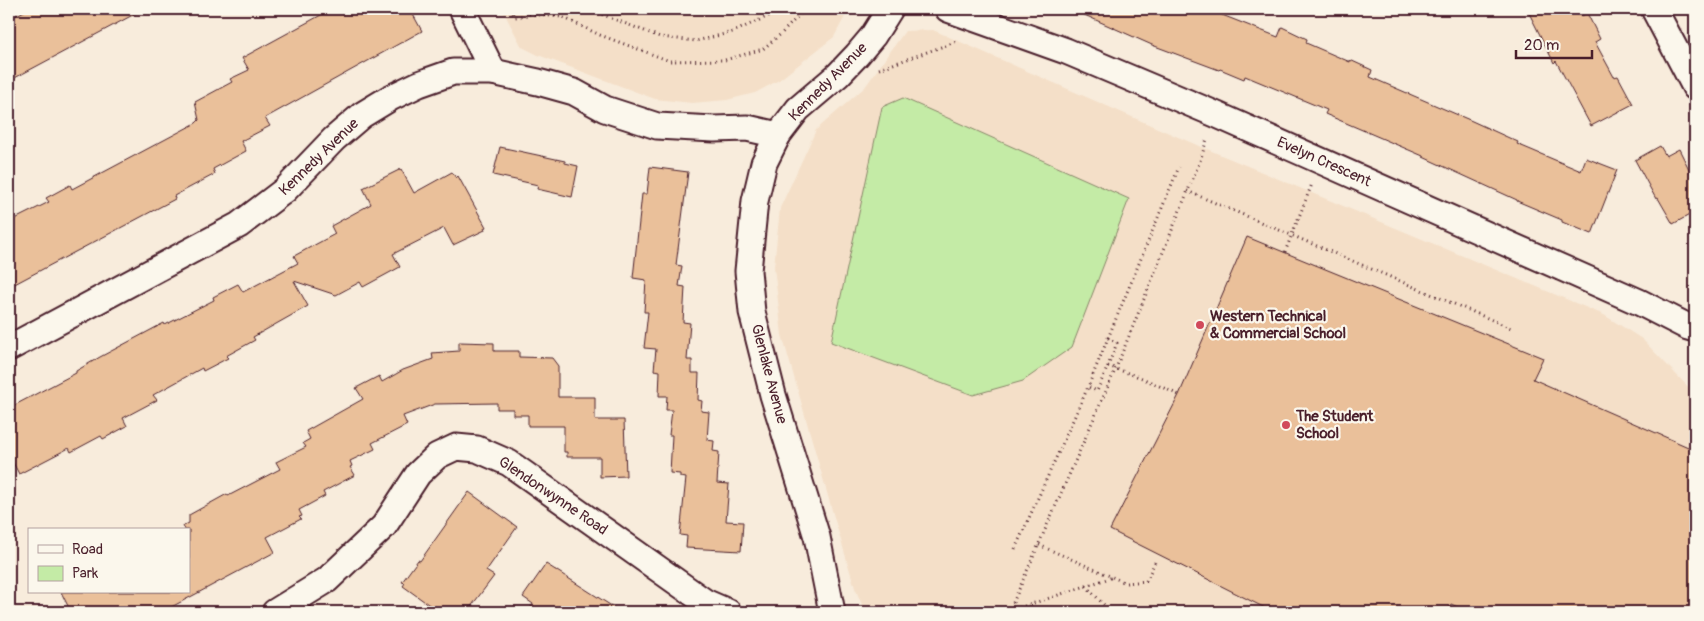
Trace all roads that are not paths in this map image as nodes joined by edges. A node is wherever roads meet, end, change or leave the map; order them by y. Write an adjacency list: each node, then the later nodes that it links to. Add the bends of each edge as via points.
1 (462, 9): 5 (street)
2 (890, 9): 7 (street, Kennedy Avenue, via 857,55 798,109)
3 (948, 9): 8 (street, Evelyn Crescent, via 1066,51 1215,114)
4 (1654, 9): 6 (street)
5 (493, 72): 7 (street, Kennedy Avenue, via 574,92 605,109 657,126 747,128); 9 (street, Kennedy Avenue, via 453,72 390,98 362,115 285,190 239,224)
6 (1695, 87)
7 (778, 135): 12 (street, Glenlake Avenue, via 764,163 755,201 748,271 752,312 816,538)
8 (1695, 329)
9 (9, 348)
10 (275, 612): 11 (street, Glendonwynne Road, via 327,580 384,526 418,474 437,456 456,447 477,449 509,463 705,602)
11 (728, 612)
12 (832, 612)

